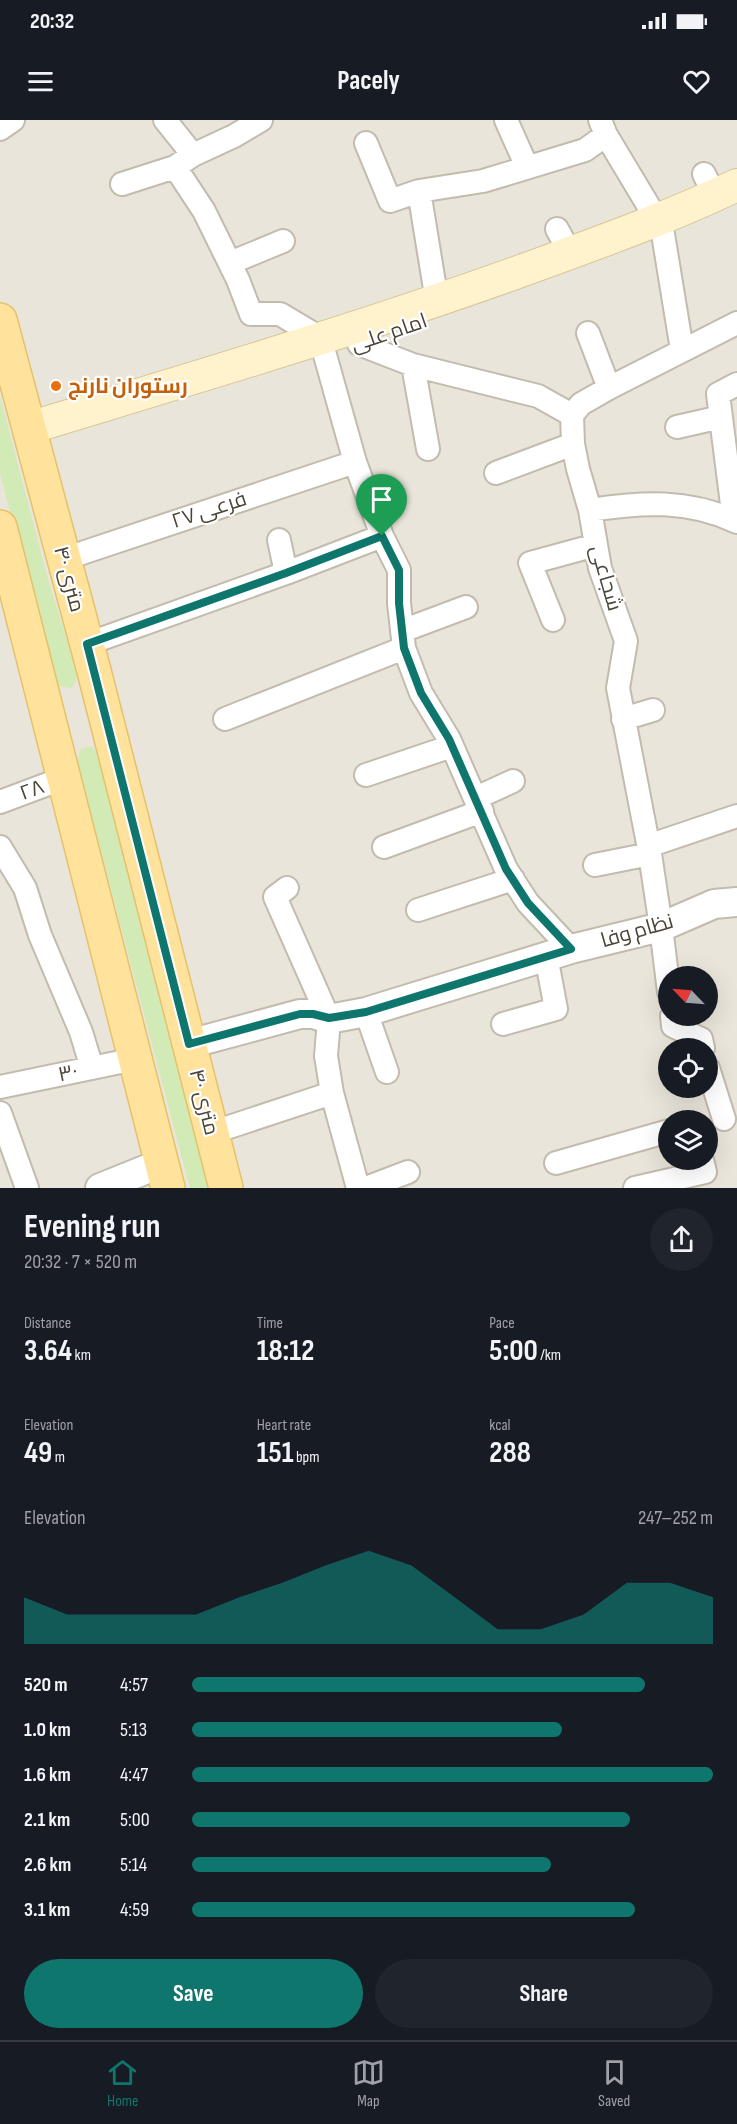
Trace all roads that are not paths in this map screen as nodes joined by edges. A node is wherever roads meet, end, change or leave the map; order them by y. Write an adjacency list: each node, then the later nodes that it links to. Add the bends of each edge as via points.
1 (13, 120): 6 (street)
2 (165, 120): 8 (street)
3 (261, 120): 8 (street)
4 (506, 120): 9 (street)
5 (603, 128): 9 (street, via 585,150); 13 (street)
6 (0, 129)
7 (366, 143): 12 (street, via 390,201)
8 (184, 161): 10 (street); 15 (street)
9 (527, 167): 12 (street, via 483,181)
10 (122, 184)
11 (723, 189): 13 (main road, امام علی)
12 (419, 191): 16 (street)
13 (660, 227): 16 (main road, via 564,241); 20 (main road, امام علی); 22 (street)
14 (283, 241): 15 (street)
15 (230, 263): 21 (street, via 251,314 280,314)
16 (437, 301): 21 (main road)
17 (0, 320): 29 (main road, ۴۰ متری)
18 (737, 324): 22 (street)
19 (588, 333): 25 (street)
20 (359, 344): 21 (main road, امام علی); 23 (street)
21 (323, 347): 29 (main road, امام علی); 32 (street)
22 (682, 350): 25 (street)
23 (413, 365): 26 (street, via 538,396); 31 (street)
24 (737, 384): 27 (street, via 718,394)
25 (609, 388): 26 (street, via 581,404)
26 (572, 415): 30 (street, شجاعی)
27 (721, 417): 28 (street); 35 (street)
28 (677, 427)
29 (30, 434): 40 (main road, ۴۰ متری)
30 (573, 444): 33 (street); 34 (street, شجاعی)
31 (429, 449)
32 (355, 462): 36 (street); 40 (street, فرعی ۲۷)
33 (496, 473)
34 (590, 510): 35 (street, via 669,504 714,511); 38 (street, شجاعی)
35 (736, 521)
36 (382, 536): 41 (street); 44 (street, via 399,570)
37 (279, 540): 41 (street)
38 (596, 545): 43 (street, via 530,563); 48 (street, شجاعی, via 600,568 626,641 618,688)
39 (2, 546): 51 (main road)
40 (64, 559): 45 (main road, ۴۰ متری)
41 (286, 573): 45 (street)
42 (466, 607): 44 (street)
43 (553, 620)
44 (403, 640): 47 (street); 49 (street, via 421,693)
45 (87, 644): 72 (main road, ۴۰ متری)
46 (653, 710): 48 (street)
47 (225, 719)
48 (623, 719): 58 (street, شجاعی)
49 (452, 746): 50 (street); 54 (street)
50 (366, 775)
51 (64, 778): 53 (street, ۲۸); 73 (main road)
52 (513, 781): 54 (street)
53 (0, 802)
54 (479, 804): 57 (street); 60 (street)
55 (737, 816): 58 (street)
56 (0, 847): 74 (street, via 25,888)
57 (384, 847)
58 (649, 850): 59 (street); 64 (street, شجاعی)
59 (595, 865)
60 (513, 879): 63 (street); 65 (street)
61 (287, 888): 68 (street, via 275,897)
62 (737, 902): 64 (street, نظام وفا, via 714,904)
63 (418, 910)
64 (661, 927): 65 (street, نظام وفا); 66 (street, شجاعی)
65 (559, 952): 67 (street, نظام وفا); 69 (street, via 556,1009)
66 (666, 966)
67 (366, 1012): 68 (street, نظام وفا); 75 (street)
68 (329, 1018): 72 (street, نظام وفا, via 300,1014); 77 (street, via 326,1056)
69 (503, 1024)
70 (673, 1026): 71 (street)
71 (699, 1038)
72 (189, 1044): 81 (main road, ۴۰ متری)
73 (135, 1059): 74 (street, ۳۰); 86 (main road)
74 (92, 1068): 76 (street, ۳۰)
75 (387, 1072)
76 (0, 1087)
77 (333, 1093): 81 (street); 90 (street)
78 (717, 1098): 80 (street)
79 (0, 1113): 87 (street)
80 (723, 1119)
81 (212, 1133): 89 (main road, ۴۰ متری)
82 (658, 1134): 83 (street)
83 (555, 1163)
84 (704, 1170): 92 (street)
85 (408, 1172): 91 (street)
86 (165, 1175): 88 (street)
87 (27, 1188)
88 (100, 1188)
89 (225, 1188)
90 (358, 1188)
91 (366, 1188)
92 (635, 1188)

